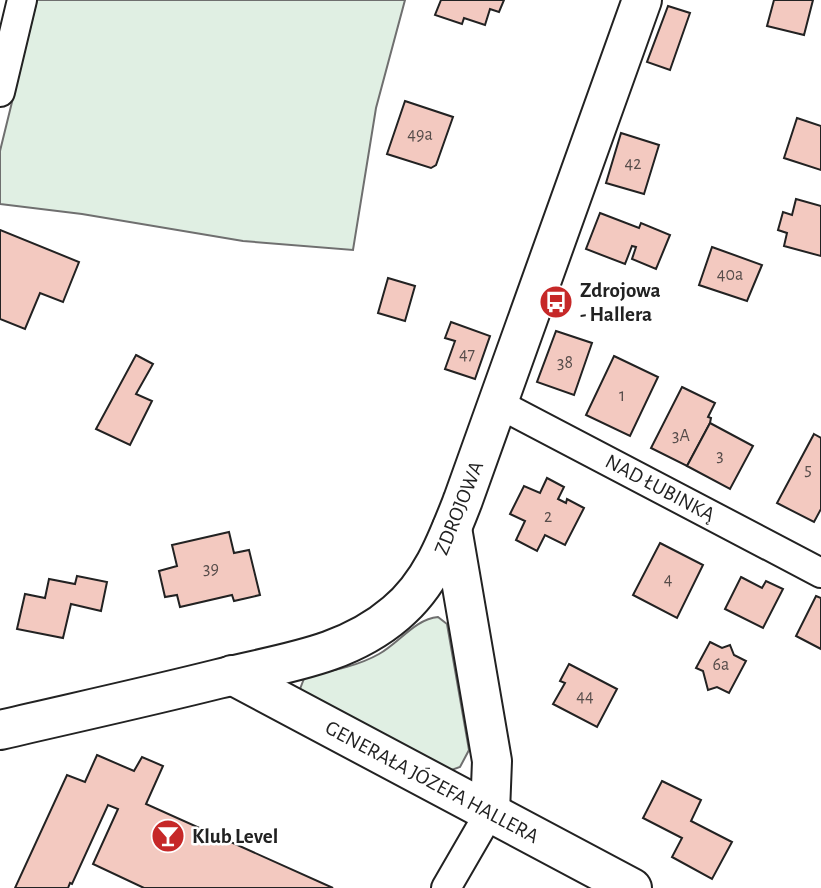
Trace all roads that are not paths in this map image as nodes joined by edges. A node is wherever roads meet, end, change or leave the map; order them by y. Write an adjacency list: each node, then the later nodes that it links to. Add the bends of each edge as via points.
1 (23, 0): 3 (street)
2 (642, 0): 4 (street, ZDROJOWA)
3 (0, 92)
4 (499, 404): 5 (street, ZDROJOWA); 6 (street, NAD ŁUBINKĄ)
5 (452, 528): 7 (street, ZDROJOWA, via 418,591 375,630 345,646 293,663); 9 (street, via 492,761)
6 (821, 573)
7 (232, 676): 8 (street, ZDROJOWA); 9 (street, GENERAŁA JÓZEFA HALLERA)
8 (0, 730)
9 (491, 812): 10 (street); 11 (street, GENERAŁA JÓZEFA HALLERA)
10 (446, 888)
11 (632, 888)

